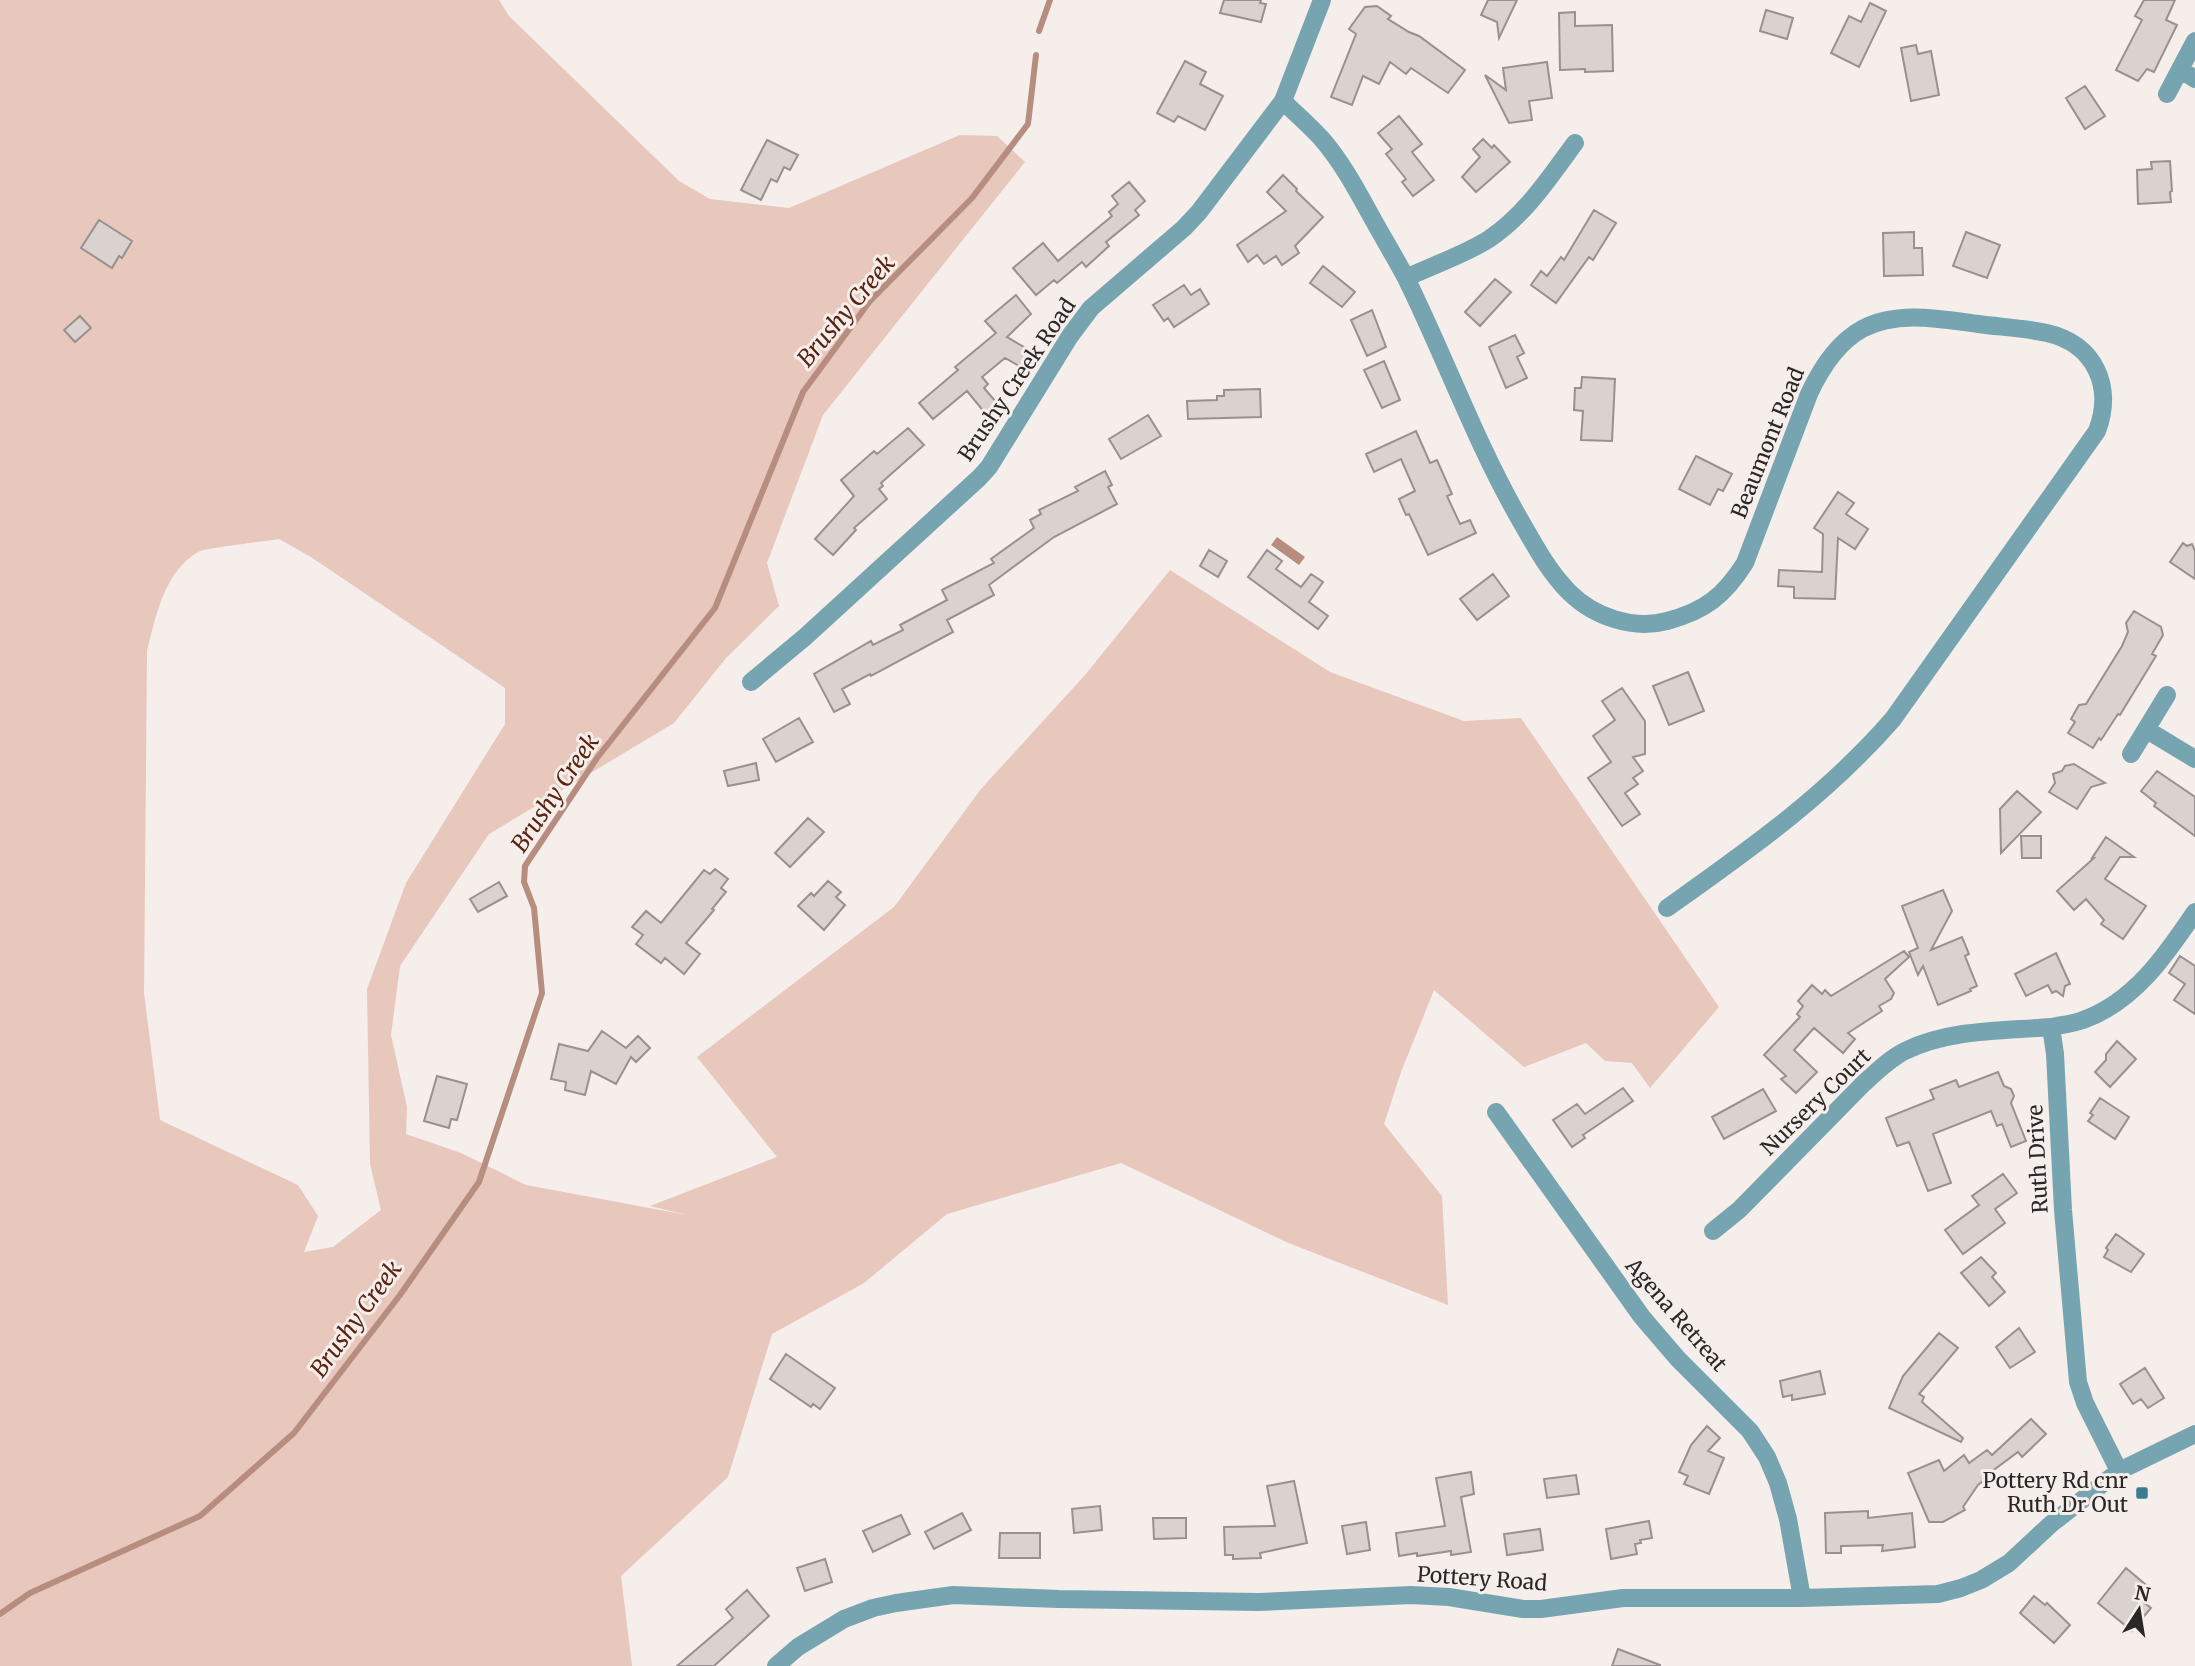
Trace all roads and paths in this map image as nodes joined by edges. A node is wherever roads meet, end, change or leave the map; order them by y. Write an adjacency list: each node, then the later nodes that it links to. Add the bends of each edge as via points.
1 (1322, 0): 5 (street, Brushy Creek Road)
2 (2195, 41): 3 (street)
3 (2188, 74): 4 (street)
4 (2167, 94)
5 (1283, 101): 7 (street, Beaumont Road, via 1322,139 1353,183); 8 (street, Brushy Creek Road, via 1184,229 1086,316 979,478)
6 (1575, 143): 7 (street, via 1535,198 1506,226)
7 (1405, 278): 13 (street, Beaumont Road, via 1496,478 1553,574 1592,610 1637,624 1656,624 1697,611 1732,584 1745,563 1818,374 1844,342 1863,328 1908,317 2047,333 2074,344 2099,372 2105,403 2097,431 1893,719 1830,785 1770,835)
8 (751, 682)
9 (2167, 695): 10 (street)
10 (2147, 730): 11 (street); 12 (street)
11 (2131, 754)
12 (2195, 759)
13 (1667, 908)
14 (2195, 912): 15 (street, via 2165,955 2134,988 2082,1021)
15 (2051, 1027): 17 (street, Nursery Court, via 1944,1037 1905,1051 1862,1085); 19 (street, Ruth Drive, via 2078,1382)
16 (1496, 1112): 20 (street, Agena Retreat, via 1642,1317 1750,1431 1767,1457 1788,1519)
17 (1713, 1231)
18 (2195, 1434): 19 (street, Pottery Road)
19 (2119, 1471): 20 (street, Pottery Road, via 2009,1563 1981,1580 1925,1594)
20 (1802, 1598): 21 (street, Pottery Road, via 1623,1598 1541,1609 1411,1595 1259,1602 953,1595 873,1608 844,1619)
21 (776, 1666)

